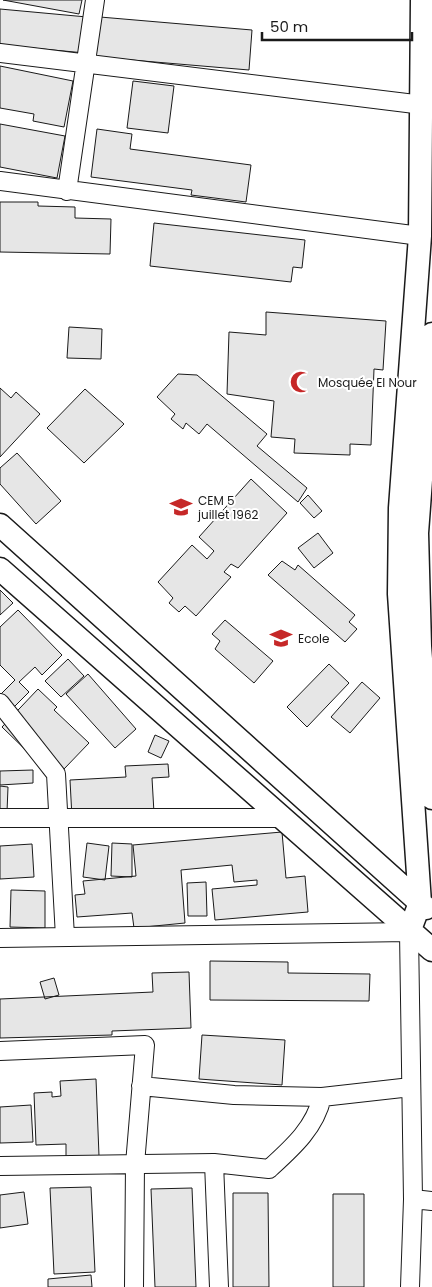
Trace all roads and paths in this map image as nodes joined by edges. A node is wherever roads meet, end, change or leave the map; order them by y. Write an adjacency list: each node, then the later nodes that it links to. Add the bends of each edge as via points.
1 (95, 0): 4 (street)
2 (422, 0): 5 (street)
3 (0, 53): 4 (street)
4 (86, 65): 5 (street); 7 (street)
5 (423, 105): 8 (street)
6 (0, 181): 7 (street)
7 (67, 191): 8 (street)
8 (420, 236): 18 (street, via 400,508 399,594)
9 (432, 334): 13 (street, via 417,533 420,646)
10 (0, 525): 18 (street)
11 (0, 569): 17 (street)
12 (1, 705): 16 (street, via 56,774)
13 (430, 734): 14 (street)
14 (432, 798)
15 (0, 818): 16 (street)
16 (60, 818): 17 (street); 21 (street)
17 (281, 818): 20 (street)
18 (426, 908): 20 (street)
19 (432, 927): 20 (street)
20 (409, 932): 21 (street); 23 (street); 26 (street)
21 (65, 937): 22 (street)
22 (0, 938)
23 (432, 950)
24 (0, 1051): 25 (street, via 145,1045)
25 (142, 1086): 27 (street, via 234,1095); 29 (street)
26 (411, 1087): 27 (street); 31 (street)
27 (322, 1097): 28 (street, via 319,1111 308,1129 269,1169)
28 (214, 1163): 29 (street); 34 (street)
29 (135, 1164): 30 (street); 33 (street)
30 (0, 1166)
31 (413, 1199): 32 (street); 35 (street)
32 (432, 1201)
33 (134, 1287)
34 (219, 1287)
35 (410, 1287)

